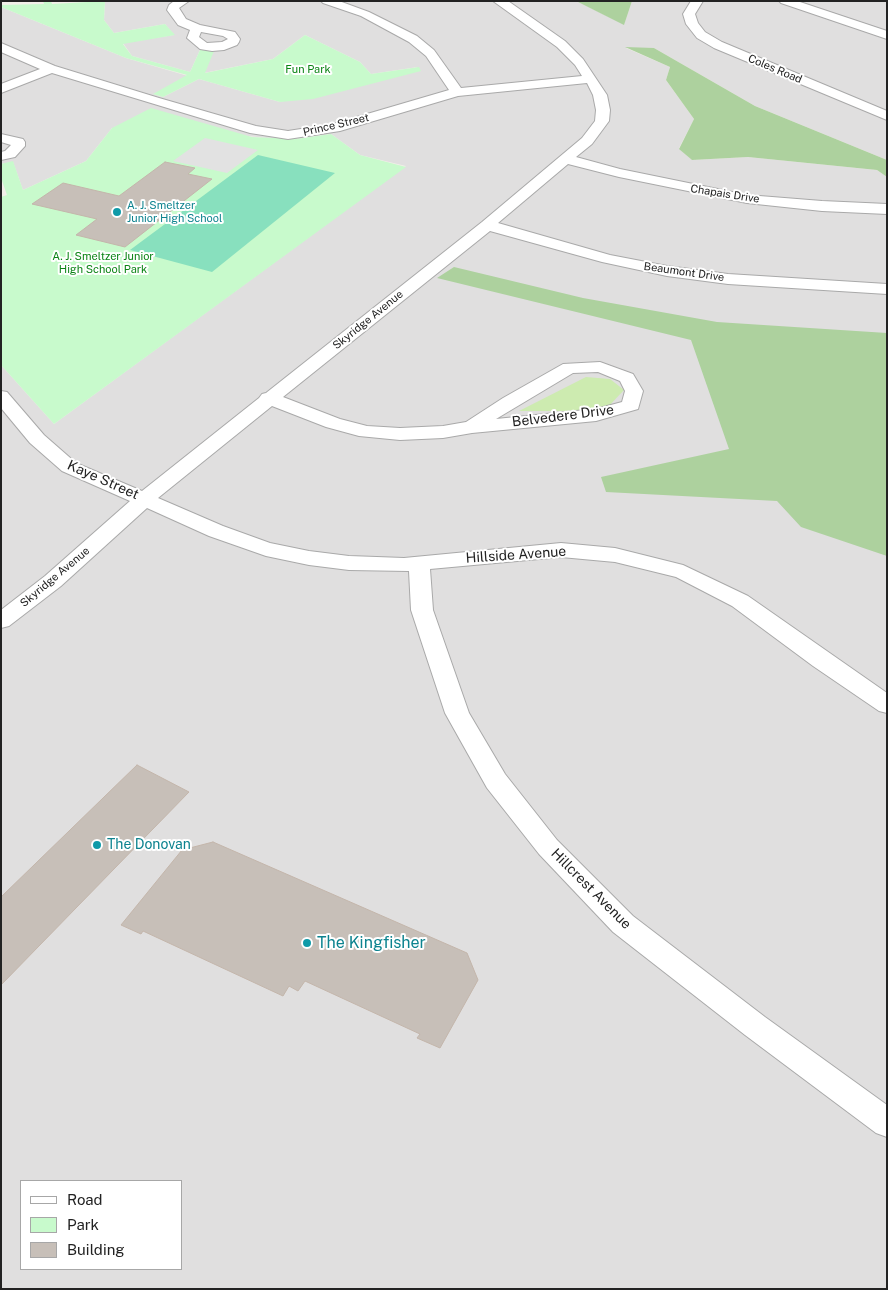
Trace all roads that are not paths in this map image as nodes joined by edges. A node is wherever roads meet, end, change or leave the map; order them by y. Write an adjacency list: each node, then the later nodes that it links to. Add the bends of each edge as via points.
1 (182, 1): 6 (street, via 173,7 174,12 182,22)
2 (327, 1): 12 (street, via 365,14 413,39 430,53)
3 (499, 1): 10 (street, Skyridge Avenue, via 561,44)
4 (697, 1): 13 (street, Coles Road, via 690,14 692,24 701,35)
5 (785, 1): 7 (street)
6 (197, 28)
7 (887, 35)
8 (1, 47): 9 (street, Prince Street)
9 (51, 69): 11 (street); 12 (street, Prince Street, via 255,130 288,134 335,128)
10 (591, 80): 12 (street, Prince Street); 16 (street, Skyridge Avenue, via 600,95 604,110 602,121 586,142)
11 (1, 89)
12 (457, 92)
13 (887, 116)
14 (1, 138): 15 (street, via 18,142 10,154)
15 (1, 156)
16 (566, 159): 17 (street, Chapais Drive, via 628,176 747,199); 18 (street, Skyridge Avenue)
17 (887, 209)
18 (487, 225): 19 (street, Beaumont Drive, via 667,272 775,283); 21 (street, Skyridge Avenue)
19 (887, 289)
20 (1, 396): 23 (street, Kaye Street, via 37,439 69,467)
21 (268, 398): 22 (street, Belvedere Drive, via 366,432 443,432); 23 (street, Skyridge Avenue)
22 (472, 427): 22 (street, Belvedere Drive, via 569,368 600,367 627,378 634,390 631,405 596,415)
23 (145, 499): 24 (street, Hillside Avenue, via 266,549 348,563); 25 (street, Skyridge Avenue, via 53,581)
24 (419, 564): 26 (street, Hillside Avenue, via 561,550 615,555 683,572 740,601); 27 (street, Hillcrest Avenue, via 422,610 457,713 496,781 548,847 623,924)
25 (1, 621)
26 (887, 705)
27 (887, 1123)

